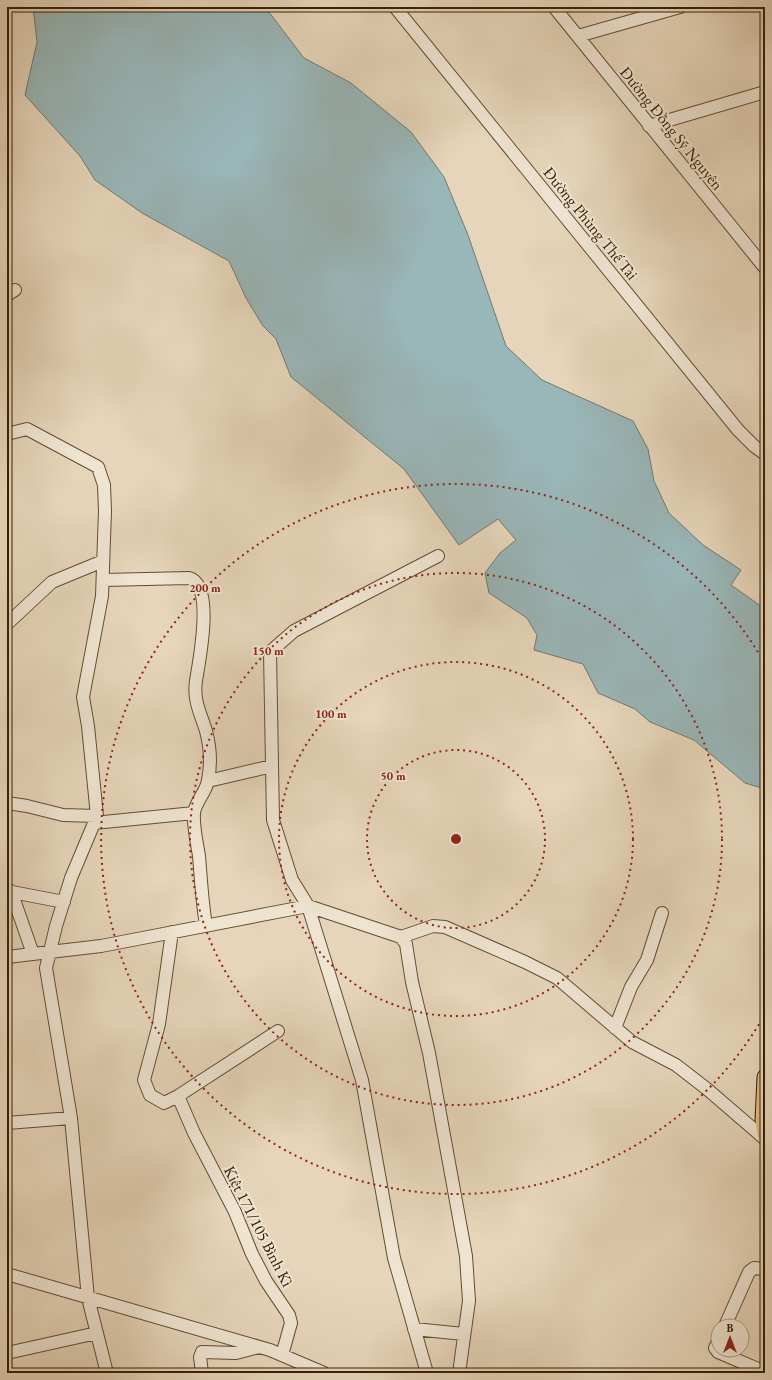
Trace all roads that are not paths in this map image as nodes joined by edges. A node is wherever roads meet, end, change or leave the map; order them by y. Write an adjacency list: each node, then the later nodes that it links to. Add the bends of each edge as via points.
1 (396, 7): 9 (street, Đường Phùng Thế Tài, via 738,430)
2 (554, 7): 4 (street, Đường Đồng Sỹ Nguyên)
3 (680, 7): 4 (street)
4 (578, 36): 6 (street, Đường Đồng Sỹ Nguyên)
5 (765, 92): 6 (street)
6 (649, 126): 7 (street, Đường Đồng Sỹ Nguyên)
7 (765, 268)
8 (7, 434): 11 (street, via 27,429 98,467 104,485)
9 (765, 454)
10 (438, 556): 14 (street, via 294,631 270,652)
11 (103, 561): 12 (street); 13 (street, via 52,582)
12 (103, 580): 15 (street, via 189,578 196,582 203,605 204,620 195,690 198,712 208,738); 18 (street, via 83,697)
13 (7, 624)
14 (272, 766): 15 (street); 21 (street, via 273,820 292,880)
15 (208, 781): 17 (street)
16 (7, 803): 18 (street)
17 (194, 813): 18 (street); 23 (street)
18 (96, 820): 20 (street)
19 (9, 891): 20 (street); 27 (street)
20 (64, 902): 26 (street)
21 (308, 906): 23 (street); 25 (street); 41 (street, via 362,1080 394,1258)
22 (662, 913): 29 (street, via 647,960 631,988)
23 (206, 925): 24 (street)
24 (172, 932): 26 (street, via 101,946); 32 (street, via 159,1024 144,1080 150,1095 164,1103)
25 (402, 937): 29 (street, via 433,926 445,927 557,978); 43 (street, via 406,944 458,1202 469,1301)
26 (50, 952): 27 (street); 33 (street, via 46,968)
27 (33, 954): 28 (street)
28 (7, 957)
29 (615, 1028): 36 (street, via 632,1042 676,1065)
30 (278, 1031): 32 (street)
31 (765, 1077): 35 (main road)
32 (178, 1096): 46 (street, Kiệt 171/105 Bình Kì, via 194,1134 235,1212 259,1268 289,1316 291,1323)
33 (72, 1118): 34 (street); 39 (street)
34 (7, 1123)
35 (765, 1134)
36 (765, 1138)
37 (765, 1269): 40 (street, via 754,1268 749,1272)
38 (7, 1274): 39 (street)
39 (88, 1298): 42 (street); 44 (street)
40 (729, 1318)
41 (414, 1329): 43 (street); 52 (street)
42 (96, 1333): 45 (street); 49 (street)
43 (464, 1334): 53 (street)
44 (259, 1347): 46 (street); 50 (street, via 236,1353 202,1352)
45 (7, 1353)
46 (282, 1355): 51 (street)
47 (732, 1358): 48 (street)
48 (765, 1372)
49 (107, 1373)
50 (202, 1373)
51 (324, 1373)
52 (427, 1373)
53 (459, 1373)

